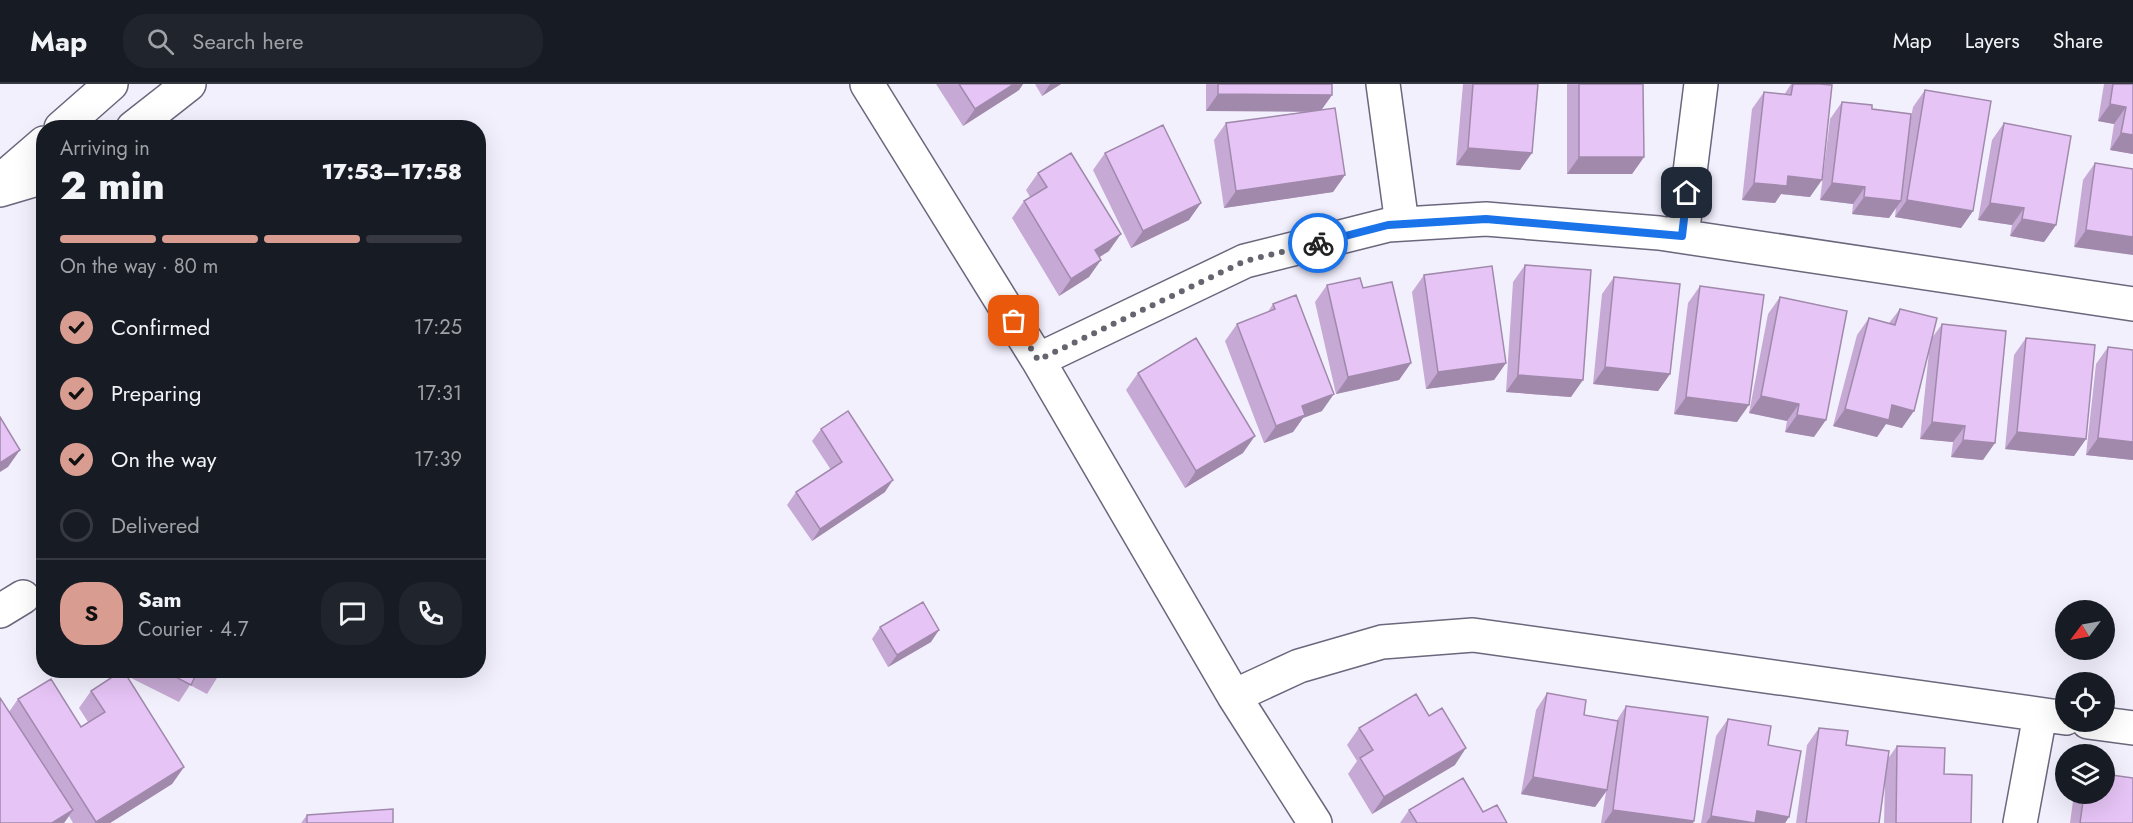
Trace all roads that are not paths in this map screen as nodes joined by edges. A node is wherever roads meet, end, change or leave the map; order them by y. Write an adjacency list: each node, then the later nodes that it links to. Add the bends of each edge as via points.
1 (111, 84): 6 (street)
2 (189, 84): 7 (street)
3 (867, 84): 15 (street)
4 (1383, 84): 12 (street)
5 (1701, 84): 13 (street)
6 (70, 120)
7 (143, 120)
8 (36, 150): 10 (street)
9 (36, 179): 11 (street)
10 (0, 181)
11 (0, 190)
12 (1402, 224): 13 (street, via 1486,219); 15 (street, via 1245,261)
13 (1682, 236): 14 (street)
14 (2133, 304)
15 (1038, 360): 16 (street)
16 (1234, 696): 17 (street, via 1299,666 1382,642 1473,634); 20 (street)
17 (2053, 716): 21 (street)
18 (2115, 726): 19 (street)
19 (2133, 728)
20 (1315, 823)
21 (2020, 823)

